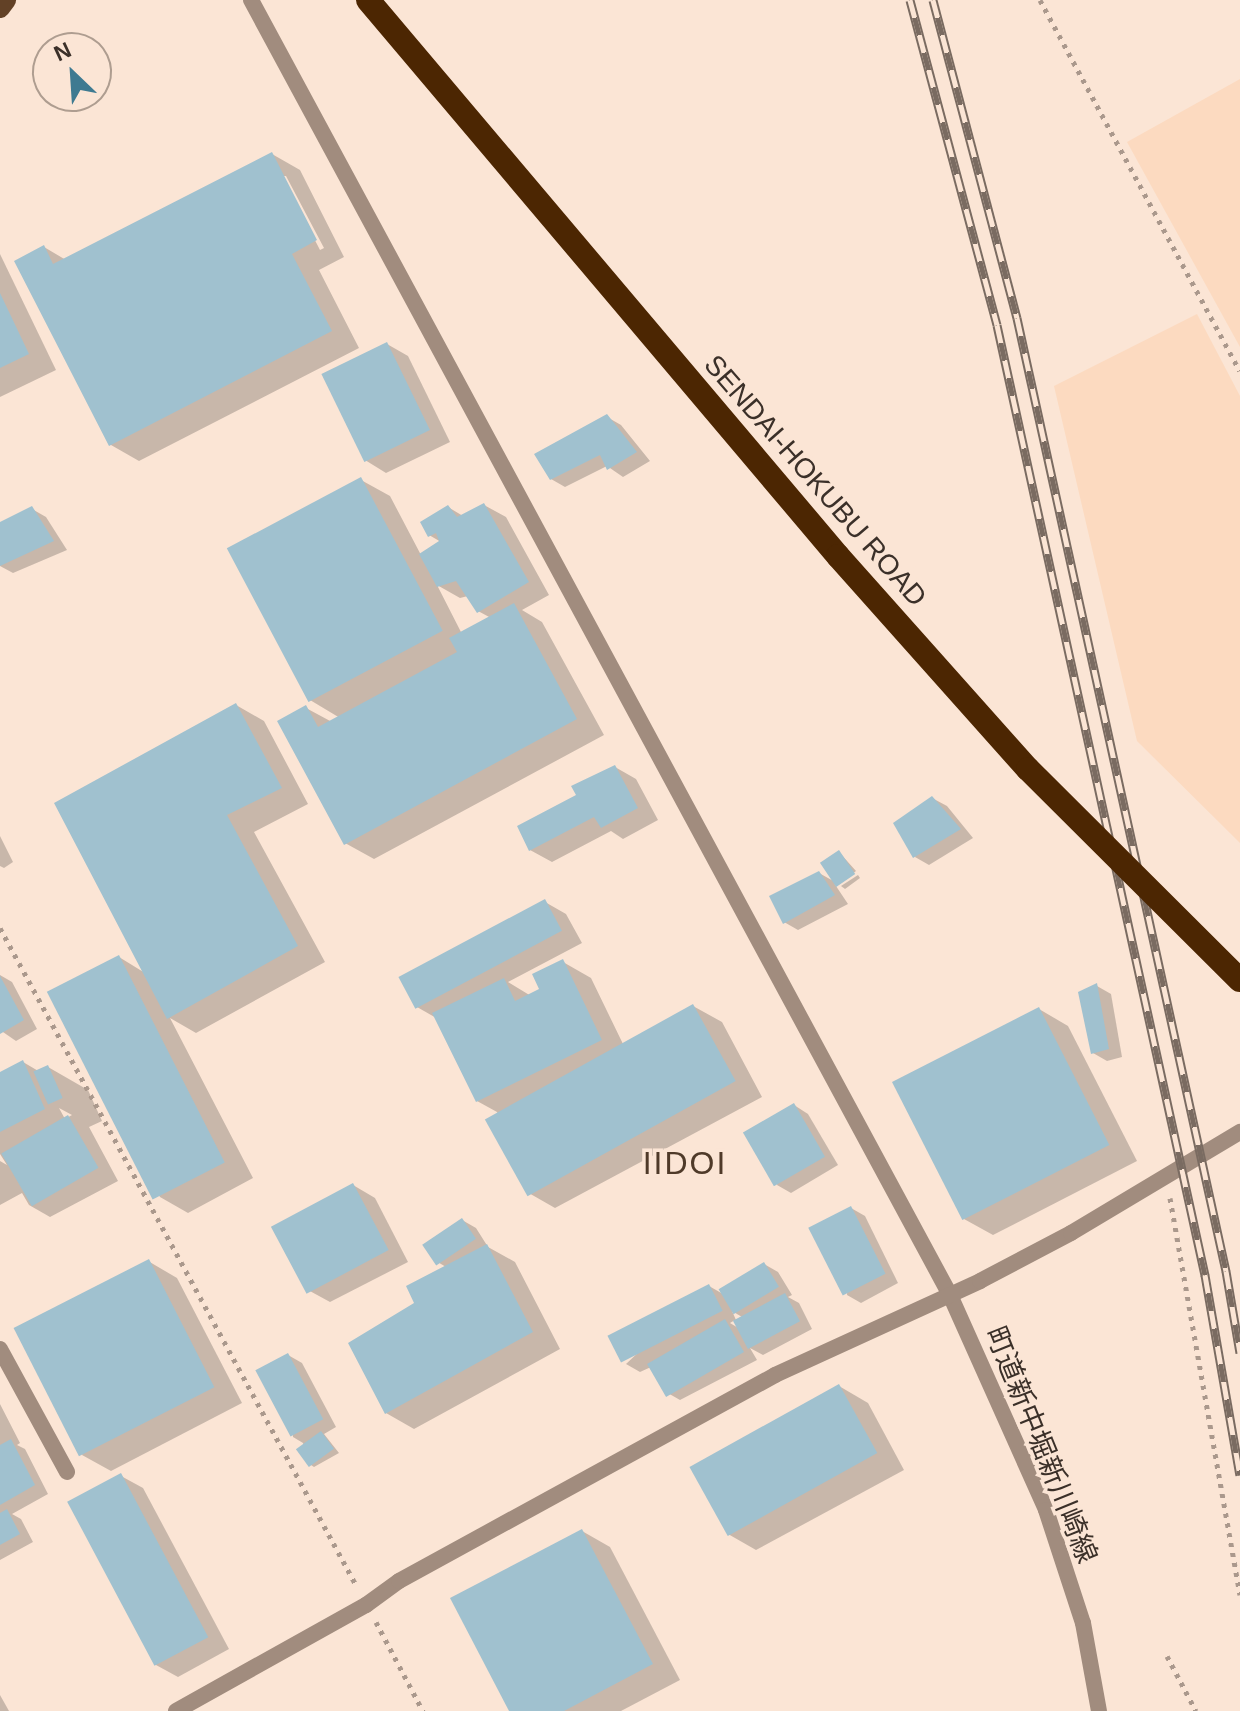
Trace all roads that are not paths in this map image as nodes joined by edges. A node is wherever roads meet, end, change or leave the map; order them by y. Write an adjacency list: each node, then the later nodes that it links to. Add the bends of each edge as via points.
1 (6, 0): 4 (main road)
2 (251, 0): 7 (street, 町道新中堀新川崎線)
3 (368, 0): 5 (highway, SENDAI-HOKUBU ROAD, bridge, via 849,568 1028,769)
4 (0, 8)
5 (1240, 980)
6 (1240, 1132): 7 (street, via 1071,1233)
7 (950, 1295): 10 (street, via 775,1375 399,1581 366,1605); 11 (street, 町道新中堀新川崎線, via 1046,1510 1083,1623)
8 (0, 1349): 9 (street)
9 (67, 1472)
10 (176, 1711)
11 (1099, 1711)

